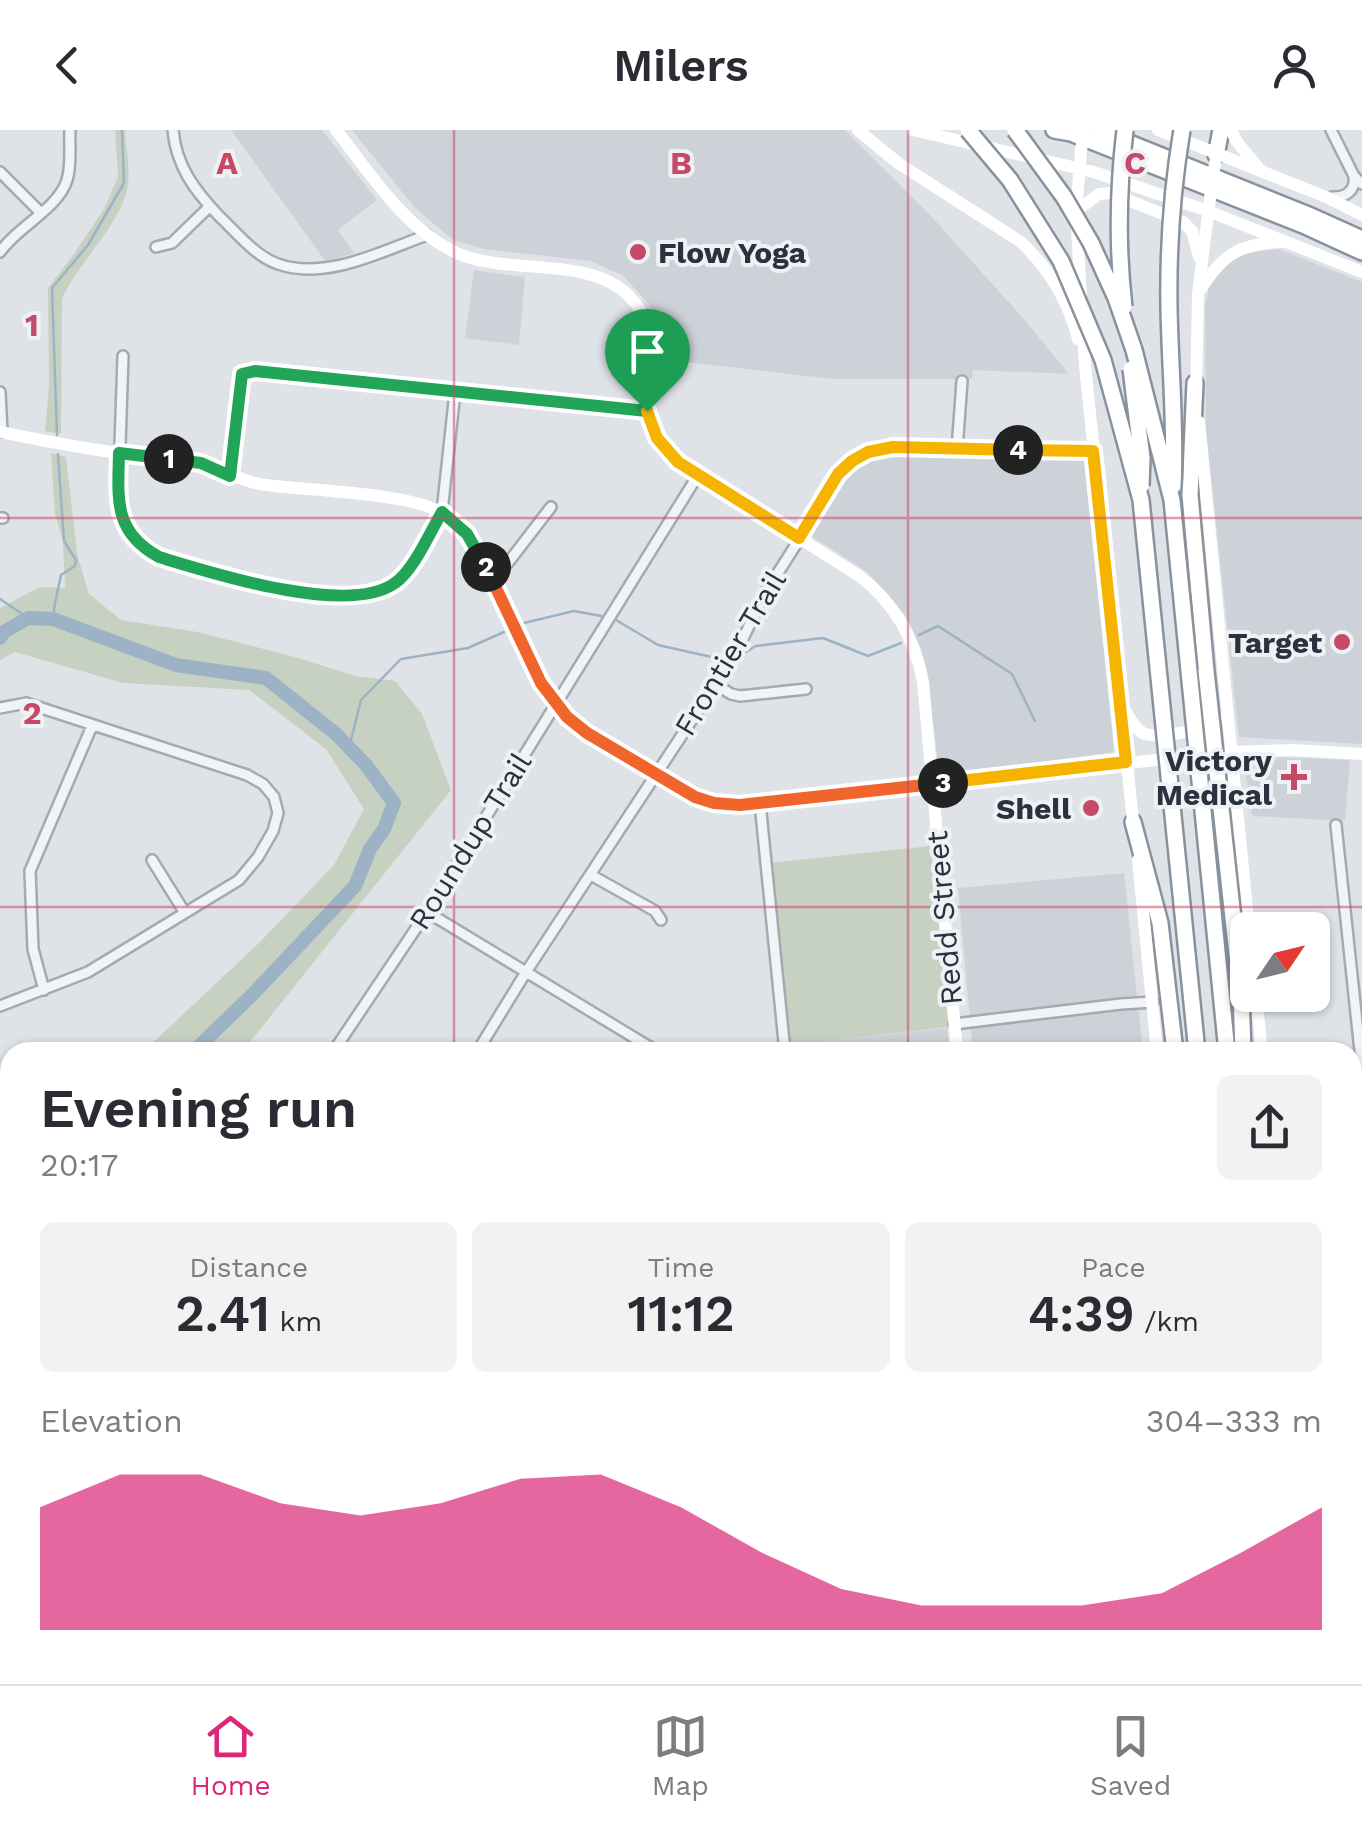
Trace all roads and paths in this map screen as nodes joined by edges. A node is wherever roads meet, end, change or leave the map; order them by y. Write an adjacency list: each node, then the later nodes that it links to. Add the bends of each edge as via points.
1 (70, 130): 27 (street, via 66,181)
2 (172, 130): 24 (street, via 180,166)
3 (336, 130): 29 (main road)
4 (858, 130): 39 (main road, via 1038,258 1071,312)
5 (913, 130): 18 (main road)
6 (968, 130): 51 (highway, bridge, via 1010,180 1061,261 1104,360)
7 (1015, 130): 52 (highway, bridge, via 1064,197 1116,298)
8 (1054, 130): 34 (highway)
9 (1084, 130): 18 (main road, bridge)
10 (1098, 130): 30 (highway)
11 (1126, 130): 51 (highway, bridge, via 1119,228)
12 (1158, 130): 17 (main road)
13 (1182, 130): 52 (highway, bridge, via 1170,232)
14 (1221, 130): 17 (highway)
15 (1231, 130): 20 (main road)
16 (1331, 130): 21 (street)
17 (1216, 159): 20 (main road); 25 (main road, bridge)
18 (1080, 168): 25 (main road); 26 (main road)
19 (0, 172): 27 (street)
20 (1264, 174): 23 (main road)
21 (1354, 176): 22 (street); 23 (street, via 1346,196)
22 (1362, 184)
23 (1326, 197): 28 (main road)
24 (210, 206): 29 (street, via 259,254 302,269 342,264); 32 (street, via 172,243)
25 (1209, 206): 31 (main road); 35 (main road)
26 (1076, 211): 35 (main road, via 1110,193 1183,222); 39 (main road)
27 (40, 212): 33 (street)
28 (1362, 215)
29 (427, 235): 44 (main road, via 478,260 592,274 625,291 650,335)
30 (1362, 239)
31 (1288, 242): 36 (main road); 37 (main road, via 1234,252)
32 (156, 247)
33 (0, 252)
34 (1362, 252)
35 (1200, 264): 37 (main road)
36 (1362, 272)
37 (1198, 294): 41 (main road)
38 (123, 356): 48 (street)
39 (1085, 366): 47 (main road)
40 (962, 381): 46 (street)
41 (1195, 382): 59 (main road); 93 (highway, bridge, via 1190,494)
42 (0, 392): 45 (street)
43 (454, 392): 44 (street); 50 (street, via 242,374); 54 (street)
44 (647, 411): 49 (main road, Redd Street, via 662,447)
45 (1, 432): 48 (main road)
46 (957, 450): 47 (street, Frontier Trail); 55 (street, Frontier Trail, via 893,447 860,456 838,474)
47 (1093, 451): 60 (main road)
48 (119, 453): 50 (main road, via 201,463); 54 (street, via 118,505 128,533 144,549 266,588 355,596 382,591 409,568)
49 (698, 475): 55 (main road, Redd Street); 61 (street, Roundup Trail)
50 (230, 476): 54 (main road)
51 (1141, 500): 91 (highway, bridge)
52 (1172, 500): 92 (highway, bridge)
53 (551, 507): 56 (street)
54 (442, 512): 56 (main road, via 467,534)
55 (799, 538): 57 (street, Frontier Trail); 68 (main road, Redd Street, via 869,584 907,633 923,682)
56 (494, 581): 61 (main road)
57 (715, 684): 58 (street, via 740,696); 67 (street, Frontier Trail)
58 (806, 690)
59 (1225, 700): 60 (main road, via 1210,725 1148,735); 64 (main road)
60 (1120, 702): 66 (main road)
61 (556, 704): 67 (main road, via 587,733); 75 (street, Roundup Trail)
62 (0, 708): 63 (street, via 26,703)
63 (92, 726): 74 (street, via 246,775 274,797 278,813 258,857 238,880); 79 (street, via 30,872 33,949)
64 (1230, 752): 65 (main road); 66 (main road); 76 (main road)
65 (1362, 754)
66 (1126, 762): 68 (main road); 70 (main road)
67 (658, 775): 69 (main road, via 714,803); 73 (street, Frontier Trail)
68 (931, 784): 69 (main road); 83 (main road, Redd Street)
69 (760, 803): 87 (street)
70 (1133, 822): 80 (main road); 90 (highway, via 1160,923)
71 (1336, 825): 95 (street)
72 (152, 860): 74 (street)
73 (591, 875): 77 (street, via 655,910); 78 (street, Frontier Trail)
74 (186, 912): 79 (street, via 88,972)
75 (427, 912): 78 (street); 84 (street, Roundup Trail)
76 (1247, 912)
77 (661, 920)
78 (526, 972): 85 (street, Frontier Trail); 86 (street)
79 (44, 990): 81 (street)
80 (1153, 1002): 83 (street); 89 (main road)
81 (0, 1006)
82 (1258, 1012): 94 (main road)
83 (954, 1024): 88 (main road, Redd Street)
84 (340, 1042)
85 (483, 1042)
86 (641, 1042)
87 (781, 1042)
88 (957, 1042)
89 (1157, 1042)
90 (1174, 1042)
91 (1196, 1042)
92 (1226, 1042)
93 (1243, 1042)
94 (1261, 1042)
95 (1359, 1042)

